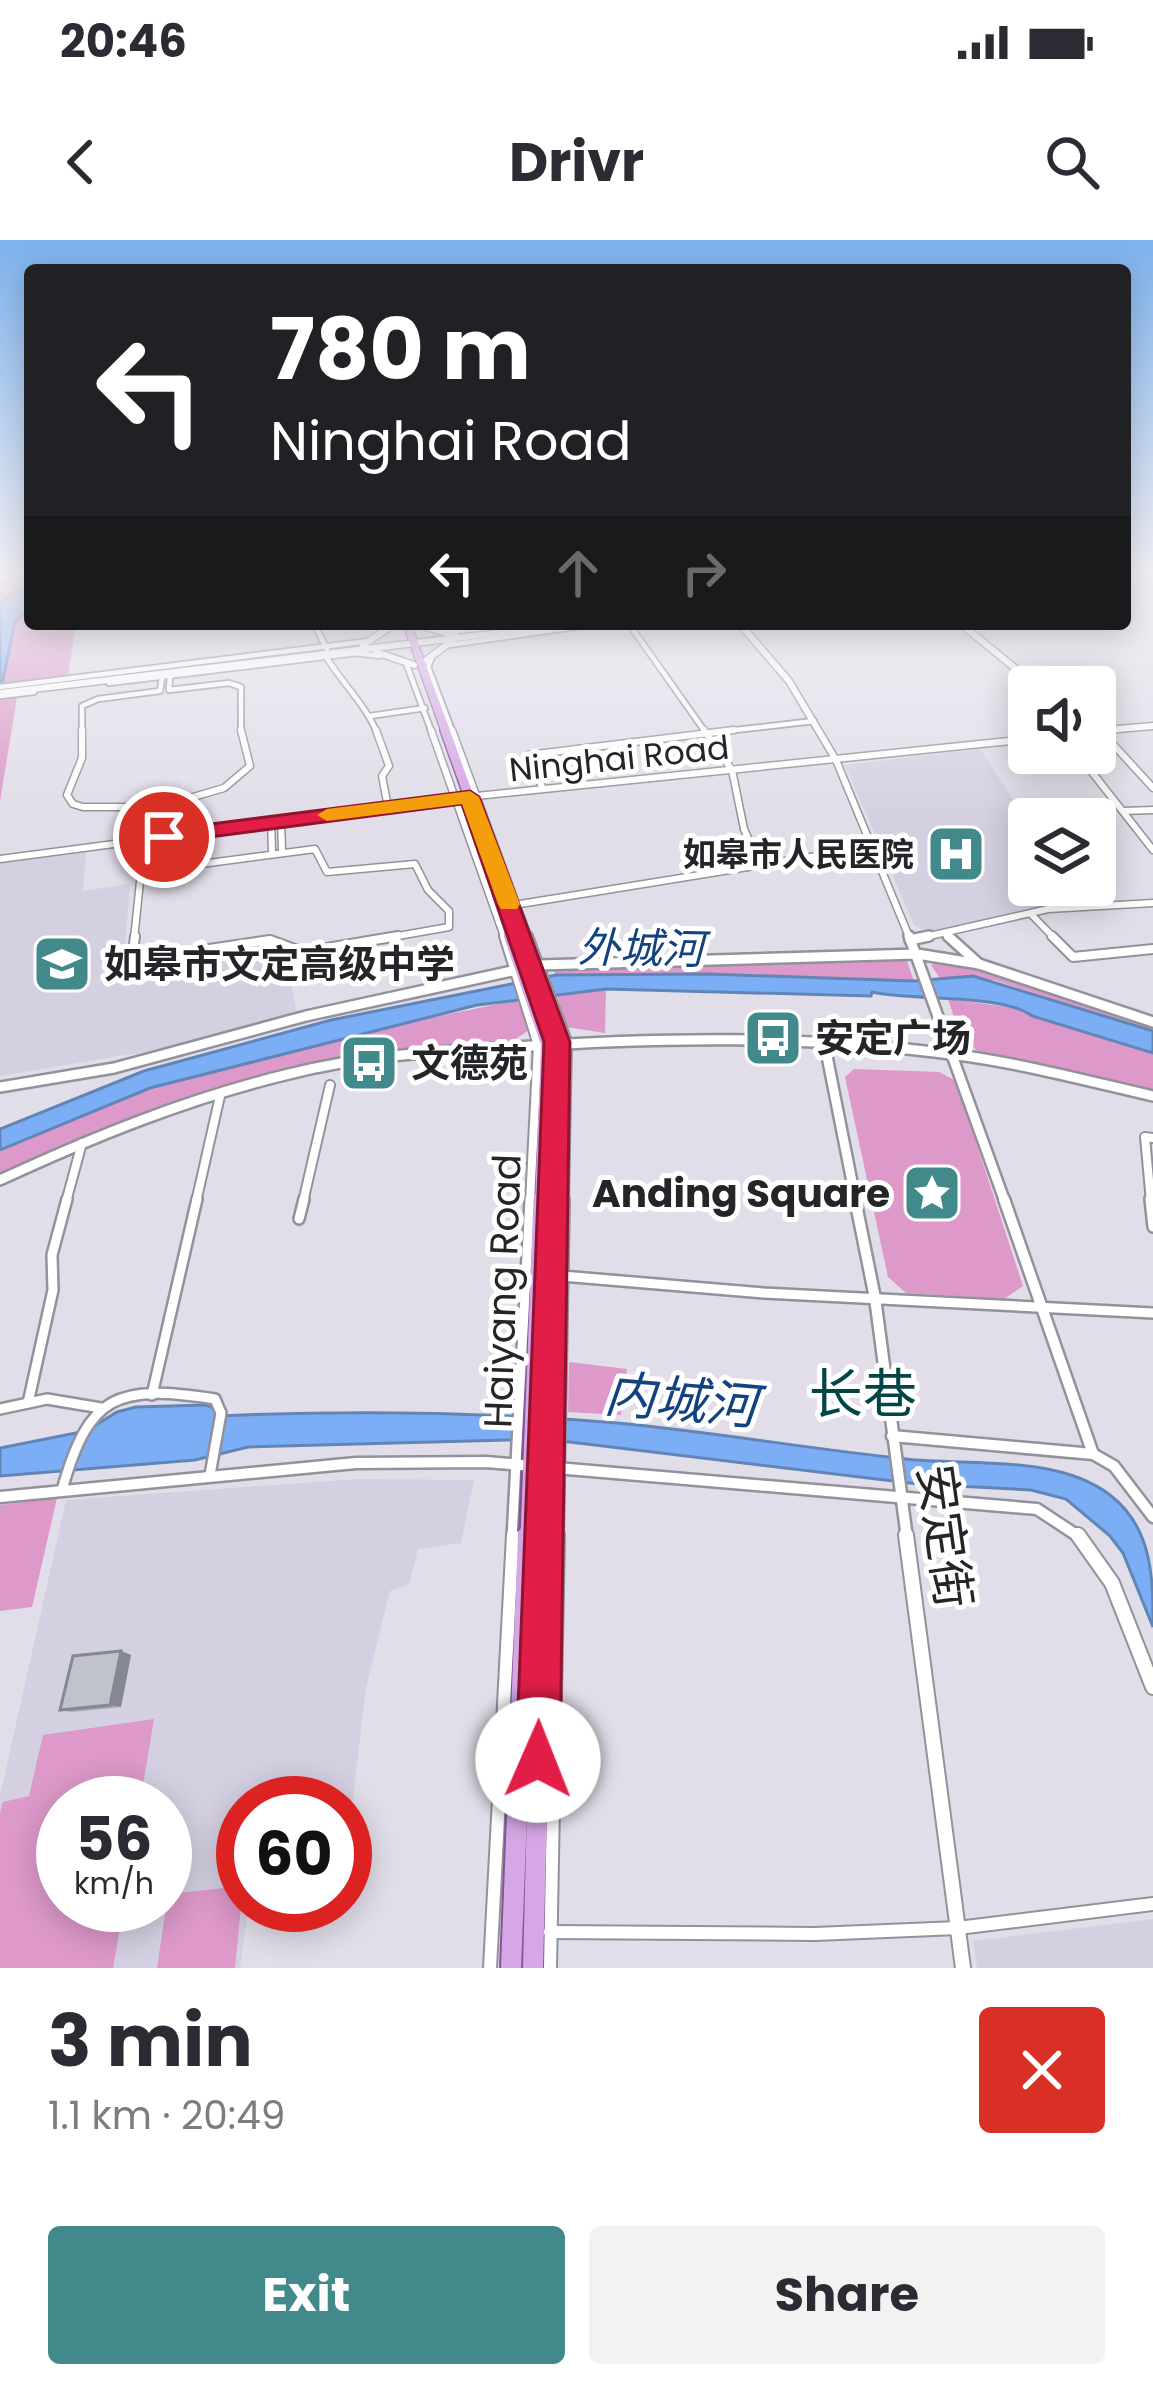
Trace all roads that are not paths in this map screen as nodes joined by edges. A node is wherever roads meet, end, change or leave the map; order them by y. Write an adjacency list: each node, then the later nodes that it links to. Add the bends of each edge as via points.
1 (326, 653): 9 (street); 10 (main road); 13 (street, via 405,662); 14 (street)
2 (377, 653): 8 (main road)
3 (414, 653): 8 (main road, Haiyang Road)
4 (437, 653): 8 (main road)
5 (441, 653): 29 (street, via 427,662)
6 (649, 653): 19 (street)
7 (765, 653): 15 (street)
8 (418, 665): 29 (main road, Haiyang Road)
9 (166, 676): 10 (street); 12 (street)
10 (22, 689): 11 (main road)
11 (0, 691)
12 (165, 691): 30 (street, via 241,687 250,766 221,790); 31 (street, via 82,706 82,758 68,795 95,808)
13 (425, 708): 14 (street); 29 (street)
14 (370, 716): 32 (street, via 389,766 382,776)
15 (814, 721): 19 (street); 22 (street)
16 (1148, 726): 17 (street); 18 (street)
17 (1116, 729)
18 (1153, 735)
19 (709, 736): 23 (street); 28 (street, via 528,755)
20 (1008, 741): 22 (street, Ninghai Road)
21 (1116, 749): 26 (street)
22 (836, 760): 23 (street, Ninghai Road); 38 (street)
23 (732, 770): 28 (street, Ninghai Road); 42 (street)
24 (1093, 774): 34 (street)
25 (1153, 775): 26 (street)
26 (1142, 776): 27 (street)
27 (1153, 788)
28 (542, 789): 29 (street, Ninghai Road)
29 (467, 798): 32 (street, Ninghai Road); 44 (main road, Haiyang Road)
30 (166, 805): 31 (street); 36 (street)
31 (151, 807): 37 (street)
32 (388, 807): 35 (street, Ninghai Road)
33 (1153, 810): 34 (street)
34 (1121, 811): 39 (street)
35 (276, 821): 36 (street, Ninghai Road); 40 (street)
36 (164, 837): 37 (street, Ninghai Road)
37 (148, 839): 41 (street, Ninghai Road)
38 (872, 847): 42 (street); 47 (street)
39 (1153, 850)
40 (277, 851): 40 (street, via 142,872 133,952 155,957 270,940 304,952 441,931 452,921 415,864 334,873 322,868 315,849)
41 (0, 859)
42 (759, 863): 44 (street)
43 (1153, 903): 45 (street)
44 (506, 906): 51 (main road, Haiyang Road); 51 (street)
45 (1031, 914): 46 (street); 48 (street, via 1073,957)
46 (947, 935): 47 (street); 50 (street)
47 (910, 940): 49 (street)
48 (1153, 949)
49 (917, 954): 50 (street); 51 (street); 58 (street)
50 (979, 964): 54 (street)
51 (528, 970): 52 (main road, Haiyang Road); 60 (street, via 306,1016 114,1068)
52 (539, 1003): 56 (main road, Haiyang Road); 56 (street)
53 (1153, 1013): 54 (street)
54 (1140, 1018): 55 (street)
55 (1153, 1022)
56 (552, 1043): 57 (street); 61 (street, via 330,1064); 68 (main road, Haiyang Road); 68 (street)
57 (825, 1046): 58 (street); 69 (street, 安定街)
58 (956, 1054): 62 (street); 70 (street)
59 (330, 1085): 66 (street)
60 (0, 1087)
61 (220, 1096): 64 (street); 72 (street)
62 (1153, 1096)
63 (1153, 1138): 67 (street, via 1145,1137)
64 (82, 1141): 65 (street); 73 (street, via 52,1256)
65 (0, 1180)
66 (299, 1219)
67 (1153, 1227)
68 (546, 1271): 69 (street); 75 (main road, Haiyang Road); 75 (street)
69 (875, 1298): 70 (street); 77 (street, 安定街)
70 (1043, 1310): 71 (street); 78 (street)
71 (1153, 1312)
72 (152, 1395): 74 (street); 80 (street, via 215,1399 221,1413)
73 (28, 1403): 74 (street); 76 (street)
74 (101, 1408): 81 (street, via 82,1428)
75 (541, 1408): 79 (main road, Haiyang Road); 79 (street)
76 (0, 1409)
77 (893, 1439): 78 (street); 82 (street, 安定街)
78 (1093, 1454): 84 (street, via 1130,1483)
79 (539, 1455): 80 (street); 82 (street); 88 (main road, Haiyang Road); 89 (main road, Haiyang Road)
80 (210, 1474): 81 (street)
81 (62, 1490): 83 (street)
82 (901, 1494): 85 (street, via 1064,1519 1099,1554); 87 (street, 安定街)
83 (0, 1498)
84 (1153, 1517)
85 (1153, 1687)
86 (1153, 1904): 87 (street)
87 (958, 1928): 89 (street); 94 (street, 安定街)
88 (502, 1932): 89 (street); 90 (street); 91 (main road, Haiyang Road)
89 (543, 1932): 92 (main road, Haiyang Road); 93 (street)
90 (490, 1968)
91 (511, 1968)
92 (533, 1968)
93 (550, 1968)
94 (963, 1968)

